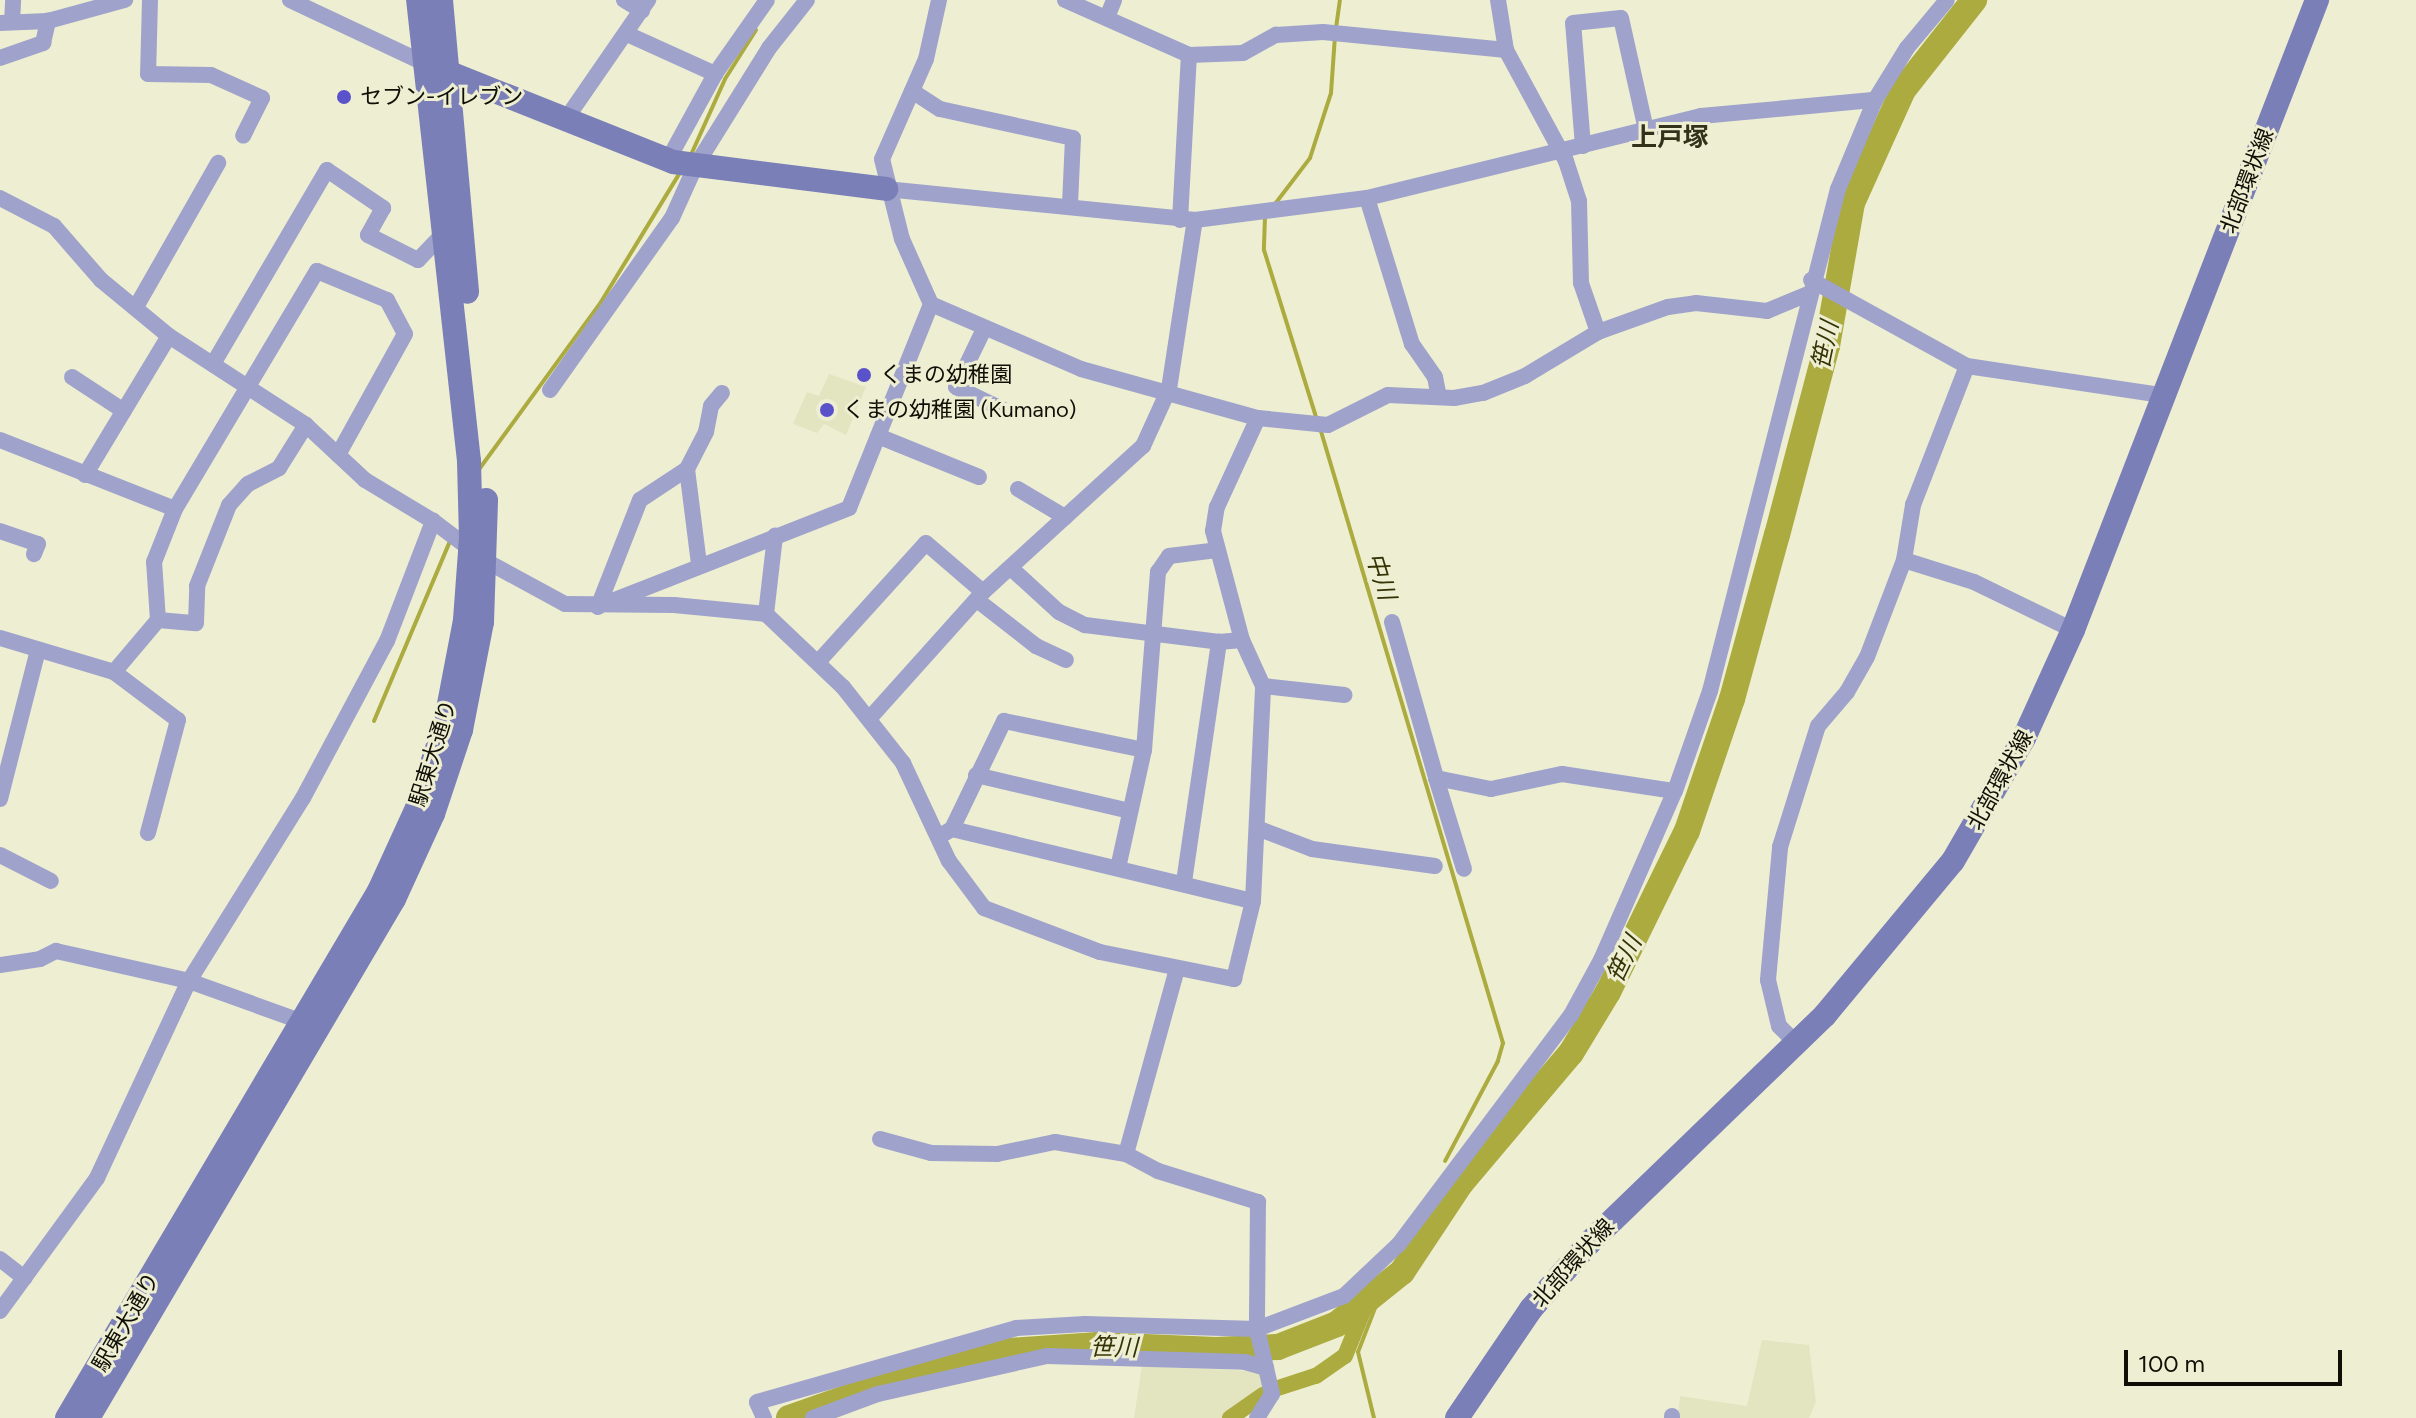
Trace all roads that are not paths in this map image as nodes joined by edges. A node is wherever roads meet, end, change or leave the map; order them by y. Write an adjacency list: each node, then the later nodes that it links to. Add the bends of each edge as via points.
1 (13, 0): 18 (street)
2 (125, 0): 17 (street)
3 (150, 0): 30 (street, via 148,74 211,75 262,98)
4 (290, 0): 23 (street)
5 (418, 0): 23 (street, 駅東大通り)
6 (441, 0): 24 (street, 駅東大通り)
7 (624, 0): 15 (street)
8 (767, 0): 25 (street)
9 (807, 0): 34 (street)
10 (939, 0): 26 (street, via 926,59)
11 (1065, 0): 16 (street)
12 (1498, 0): 20 (street)
13 (1947, 0): 27 (street, via 1907,48)
14 (2317, 0): 54 (street, 北部環状線)
15 (645, 5): 19 (street)
16 (1111, 8): 21 (street)
17 (48, 21): 18 (street); 22 (street, via 43,43)
18 (6, 23)
19 (627, 34): 25 (street); 28 (street)
20 (1506, 50): 21 (street, via 1323,32 1276,35 1243,53); 32 (street)
21 (1189, 55): 39 (street)
22 (0, 58)
23 (424, 63): 24 (street); 40 (street, 駅東大通り)
24 (449, 73): 28 (street); 74 (street, 駅東大通り, via 485,462)
25 (715, 74): 34 (street)
26 (912, 91): 35 (street, via 882,159); 38 (street, via 940,109 1073,138)
27 (1875, 100): 29 (street, via 1701,116); 41 (street, via 1834,200)
28 (566, 119): 34 (street)
29 (1646, 130): 31 (street); 31 (street, via 1621,18 1573,23)
30 (243, 136)
31 (1583, 146): 32 (street)
32 (1560, 151): 36 (street); 45 (street, via 1581,212 1581,283)
33 (218, 163): 43 (street)
34 (678, 163): 35 (street); 52 (street, via 672,218)
35 (886, 189): 38 (street); 42 (street)
36 (1367, 198): 39 (street); 55 (street, via 1412,344 1435,377)
37 (2, 204): 43 (street, via 54,226 101,280)
38 (1070, 204): 39 (street)
39 (1188, 220): 51 (street)
40 (444, 233): 47 (street, via 418,260 368,235 383,208 327,170); 74 (street, 駅東大通り)
41 (1813, 286): 45 (street, via 1757,312 1683,303); 48 (street); 98 (street, via 1734,608)
42 (931, 304): 44 (street); 60 (street)
43 (136, 307): 46 (street)
44 (984, 329): 51 (street, via 1081,369); 57 (street, via 956,387)
45 (1598, 332): 55 (street, via 1525,376 1483,393)
46 (169, 336): 47 (street); 56 (street)
47 (213, 364): 50 (street)
48 (1967, 366): 54 (street); 75 (street, via 1913,505)
49 (72, 377): 56 (street)
50 (246, 386): 59 (street); 62 (street, via 317,271 387,300 405,334); 67 (street)
51 (1169, 389): 58 (street); 68 (street, via 1143,446)
52 (550, 390)
53 (722, 393): 63 (street, via 711,406 706,432)
54 (2162, 395): 83 (street, 北部環状線)
55 (1439, 397): 58 (street, via 1388,395 1328,425)
56 (124, 411): 64 (street)
57 (1008, 412)
58 (1258, 418): 72 (street, via 1217,507)
59 (306, 425): 62 (street); 81 (street, via 279,468 248,484 229,505 197,586 196,623)
60 (878, 436): 65 (street); 71 (street, via 849,508)
61 (0, 440): 64 (street)
62 (338, 455): 69 (street, via 365,480)
63 (687, 469): 76 (street); 79 (street, via 640,500)
64 (85, 475): 67 (street)
65 (979, 477)
66 (1018, 489): 68 (street)
67 (175, 509): 81 (street, via 154,562)
68 (1065, 517): 77 (street)
69 (433, 521): 74 (street); 114 (street, via 387,641 303,798)
70 (0, 531): 73 (street, via 38,544)
71 (775, 536): 76 (street); 80 (street)
72 (1217, 550): 84 (street, via 1169,556 1158,572); 86 (street)
73 (34, 554)
74 (478, 555): 79 (street, via 565,604); 115 (street, 駅東大通り, via 445,725 417,808 379,891); 126 (street, 駅東大通り, via 482,622 461,730 433,814 401,884)
75 (1904, 560): 83 (street, via 1974,582); 116 (street, via 1867,657 1818,726 1780,847 1768,980 1779,1026)
76 (699, 564): 79 (street)
77 (1013, 570): 78 (street); 84 (street, via 1059,612 1085,625)
78 (980, 596): 89 (street, via 1036,646); 90 (street, via 926,543); 94 (street)
79 (598, 607): 80 (street, via 674,605)
80 (766, 614): 90 (street)
81 (158, 620): 91 (street)
82 (1392, 622): 97 (street)
83 (2073, 630): 116 (street, 北部環状線, via 2024,738 1953,861 1861,977)
84 (1153, 633): 87 (street); 95 (street)
85 (0, 638): 88 (street)
86 (1242, 640): 87 (street); 92 (street)
87 (1219, 642): 110 (street)
88 (38, 650): 91 (street); 99 (street)
89 (1066, 660)
90 (819, 661): 94 (street)
91 (114, 672): 103 (street, via 178,720)
92 (1263, 686): 93 (street); 101 (street)
93 (1345, 695)
94 (869, 719): 104 (street, via 903,763)
95 (1144, 750): 96 (street, via 1004,721); 100 (street)
96 (976, 775): 100 (street); 102 (street)
97 (1436, 778): 98 (street, via 1491,789 1562,774); 108 (street)
98 (1675, 791): 122 (street, via 1601,960 1571,1015 1399,1244 1344,1296)
99 (0, 799)
100 (1130, 811): 107 (street)
101 (1257, 828): 106 (street, via 1312,849); 111 (street)
102 (952, 829): 104 (street); 107 (street)
103 (148, 833)
104 (936, 837): 113 (street, via 964,887 997,916 1100,952)
105 (0, 855): 109 (street)
106 (1435, 866)
107 (1118, 868): 110 (street)
108 (1464, 869)
109 (51, 881)
110 (1184, 882): 111 (street)
111 (1253, 901): 113 (street, via 1234,979)
112 (0, 965): 114 (street, via 56,951)
113 (1177, 969): 118 (street)
114 (189, 981): 115 (street); 120 (street, via 97,1178)
115 (303, 1022): 125 (street, 駅東大通り)
116 (1796, 1043): 129 (street, 北部環状線, via 1590,1242 1531,1309)
117 (880, 1139): 118 (street, via 931,1153 997,1154 1055,1142)
118 (1126, 1154): 122 (street, via 1158,1171 1258,1202)
119 (0, 1259): 120 (street)
120 (24, 1278): 121 (street)
121 (0, 1311)
122 (1257, 1329): 123 (street); 124 (street, via 1100,1324 1016,1328 757,1402)
123 (1265, 1363): 127 (street, via 1047,1356 878,1394); 128 (street, via 1272,1394)
124 (762, 1412)
125 (67, 1418)
126 (88, 1418)
127 (813, 1418)
128 (1257, 1418)
129 (1457, 1418)

